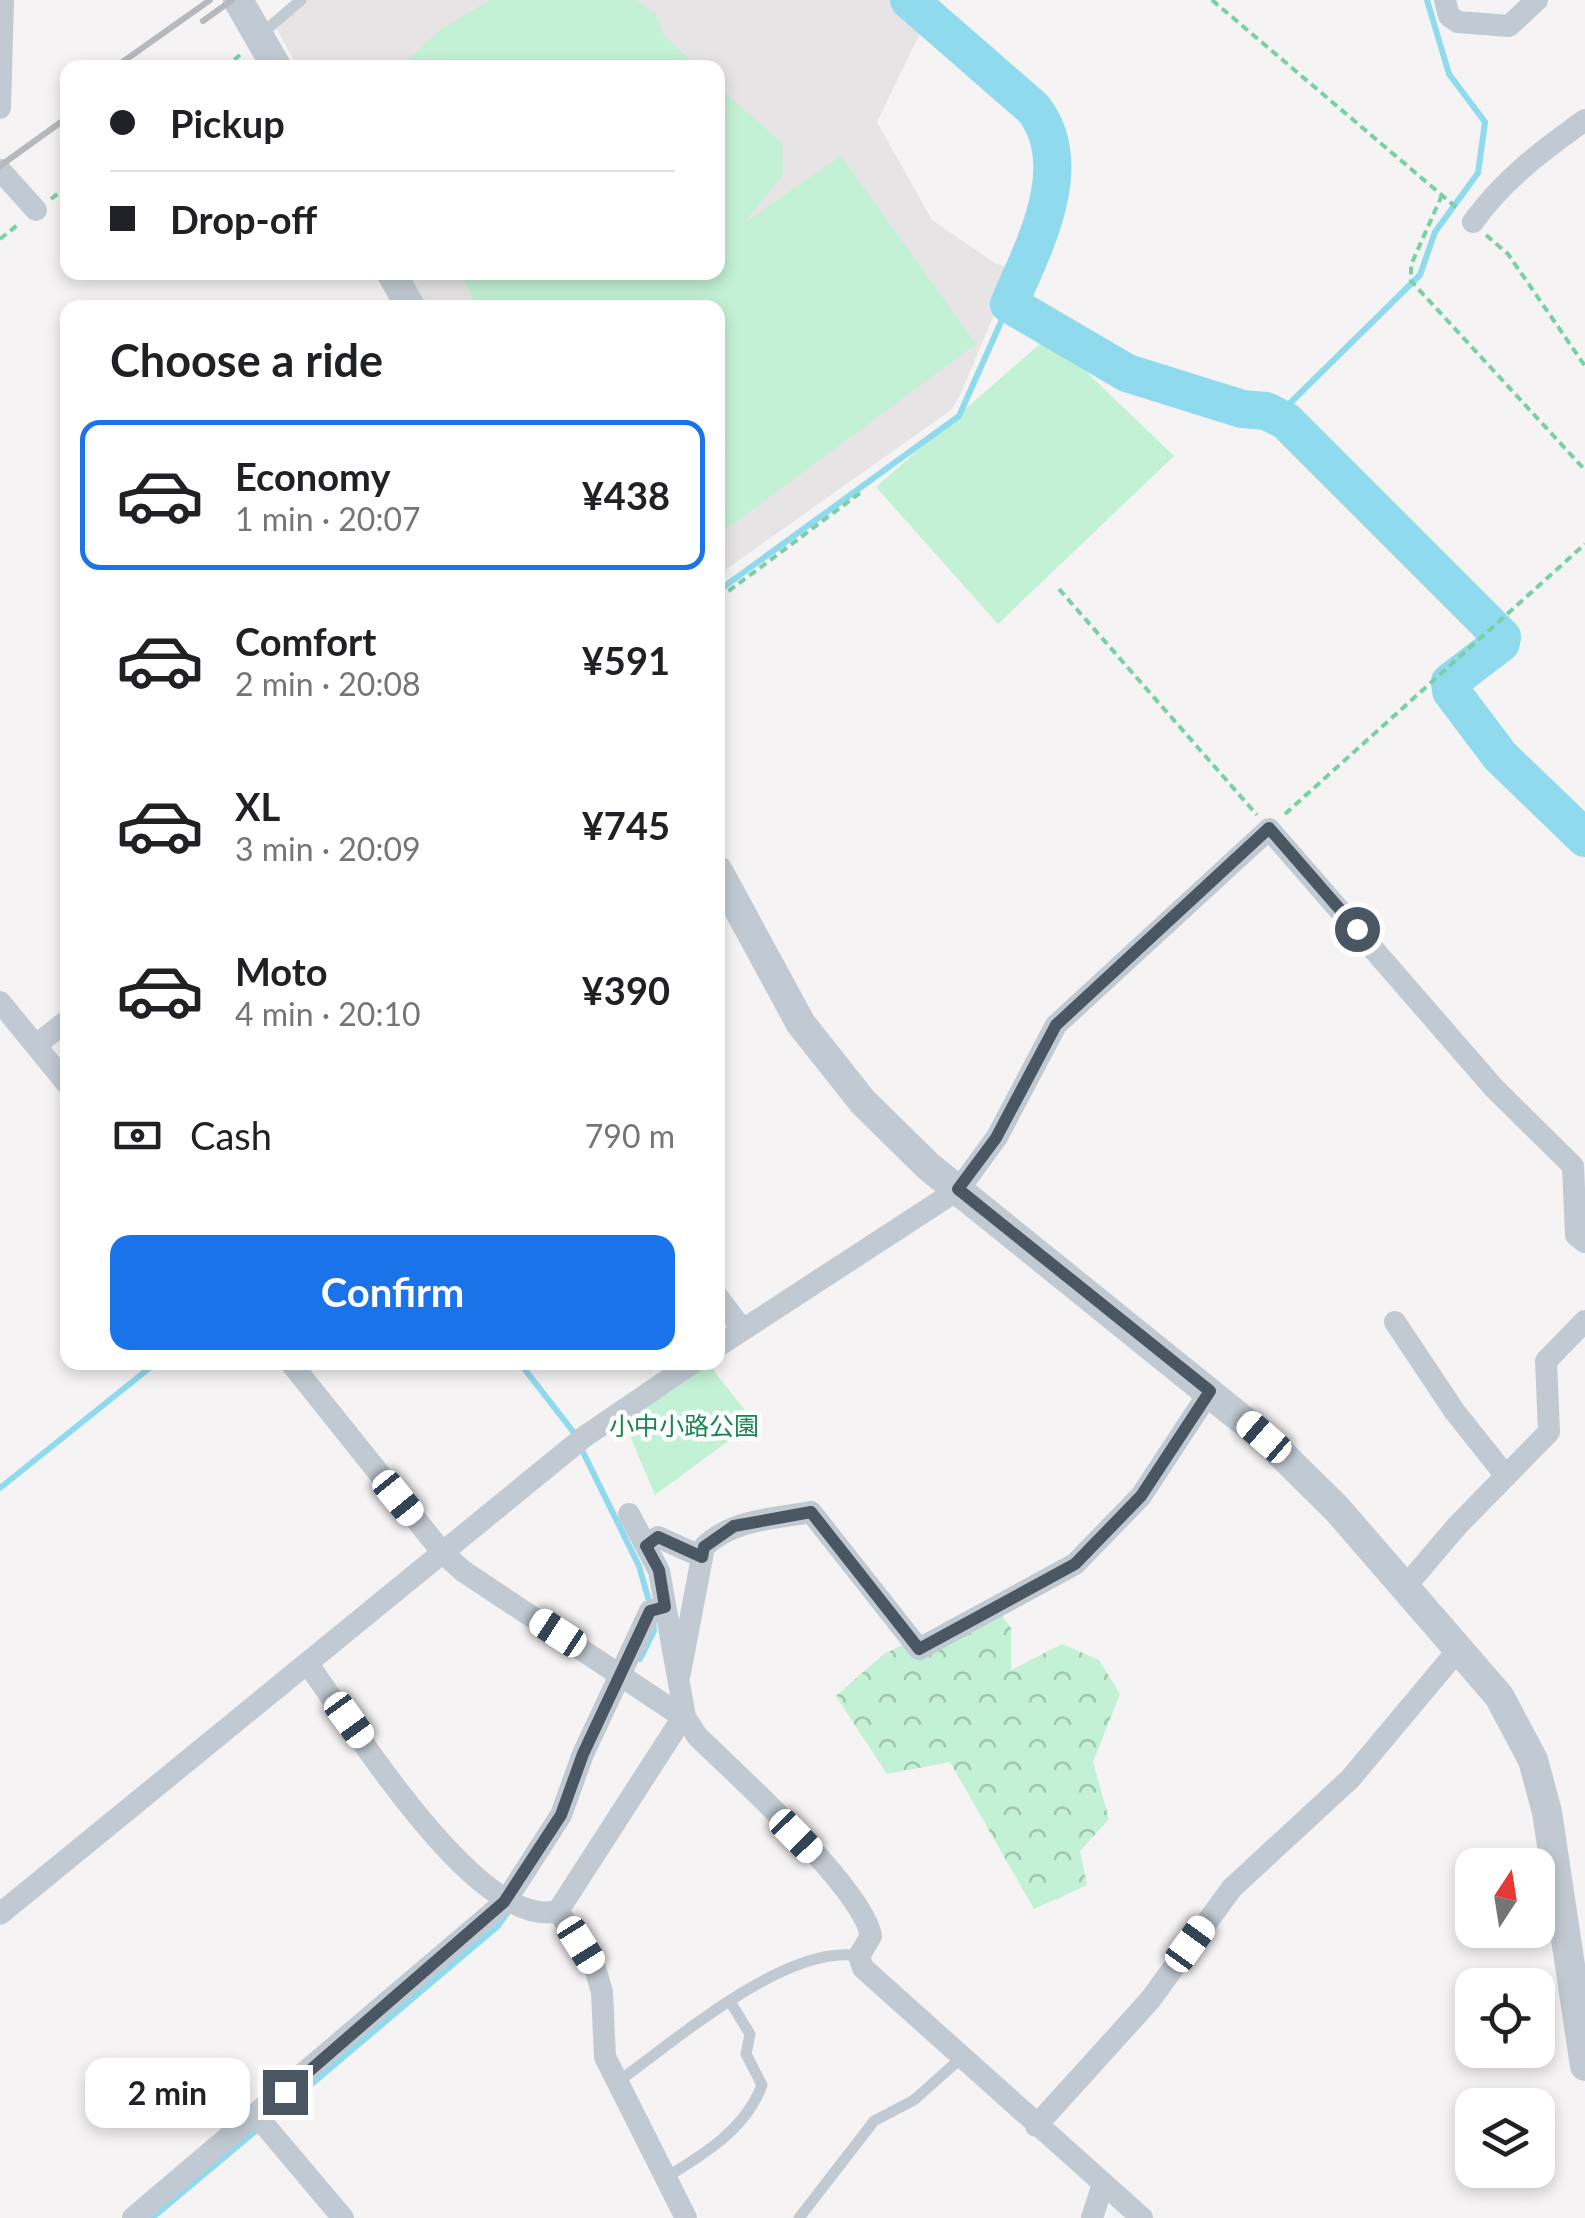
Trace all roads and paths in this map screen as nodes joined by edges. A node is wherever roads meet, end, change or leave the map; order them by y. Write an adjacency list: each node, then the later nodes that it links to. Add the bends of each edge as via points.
1 (3, 0): 9 (street)
2 (238, 0): 7 (street)
3 (301, 0): 7 (lane)
4 (1212, 0): 12 (path)
5 (1446, 0): 6 (street, via 1448,16 1458,22 1508,26)
6 (1537, 0)
7 (260, 35): 8 (street)
8 (273, 60)
9 (0, 108)
10 (1585, 120): 14 (street, via 1525,163)
11 (0, 170): 13 (street)
12 (1442, 195): 14 (path); 16 (path, via 1411,265 1411,281)
13 (36, 210)
14 (1473, 222): 15 (path, via 1508,254)
15 (1585, 366)
16 (1585, 470)
17 (860, 493): 20 (path)
18 (1585, 544): 21 (path)
19 (1059, 589): 21 (path)
20 (725, 594)
21 (1269, 828): 27 (street, via 1056,1025 996,1138); 28 (street, via 1494,1088 1573,1166 1576,1235)
22 (725, 884): 27 (street, via 827,1062)
23 (0, 1002): 25 (street)
24 (60, 1026): 25 (street)
25 (36, 1045): 26 (street)
26 (60, 1075)
27 (958, 1189): 32 (street); 36 (street)
28 (1585, 1242)
29 (725, 1307): 32 (street)
30 (1585, 1321): 37 (street, via 1546,1361 1550,1432)
31 (1395, 1322): 37 (street)
32 (742, 1330): 33 (street)
33 (725, 1341)
34 (296, 1370): 40 (street)
35 (682, 1370): 40 (street, via 584,1437)
36 (1210, 1391): 41 (street, via 1141,1496 1075,1564 919,1649 811,1512 734,1526 704,1547); 42 (street, via 1337,1510)
37 (1506, 1476): 42 (street)
38 (629, 1514): 39 (street)
39 (646, 1546): 41 (street, via 658,1537); 43 (street, via 659,1570)
40 (442, 1552): 45 (street); 46 (street)
41 (702, 1557): 47 (street)
42 (1406, 1587): 44 (street)
43 (665, 1607): 46 (street, via 650,1611); 47 (street)
44 (1458, 1650): 53 (street, via 1499,1696 1533,1760); 57 (street, via 1350,1779 1232,1888 1150,2000)
45 (307, 1663): 48 (street, via 454,1862); 50 (street)
46 (620, 1675): 48 (street, via 561,1815); 49 (street, via 683,1717)
47 (678, 1680): 51 (street, via 685,1717 697,1736 820,1861 868,1922 871,1936)
48 (504, 1902): 49 (street, via 544,1914); 56 (street)
49 (558, 1911): 55 (street, via 595,1968 605,2057)
50 (0, 1914)
51 (860, 1956): 52 (lane, via 775,1974); 54 (street, via 864,1968)
52 (730, 2004): 55 (lane); 58 (lane, via 750,2034 746,2054 762,2085 714,2148)
53 (1583, 2039)
54 (960, 2058): 57 (street); 63 (lane, via 914,2100 874,2121)
55 (616, 2083): 58 (street)
56 (256, 2116): 60 (street); 61 (street)
57 (1036, 2126): 59 (street)
58 (666, 2178): 62 (street)
59 (1102, 2184): 64 (street); 65 (street)
60 (133, 2218)
61 (343, 2218)
62 (686, 2218)
63 (799, 2218)
64 (1092, 2218)
65 (1142, 2218)

